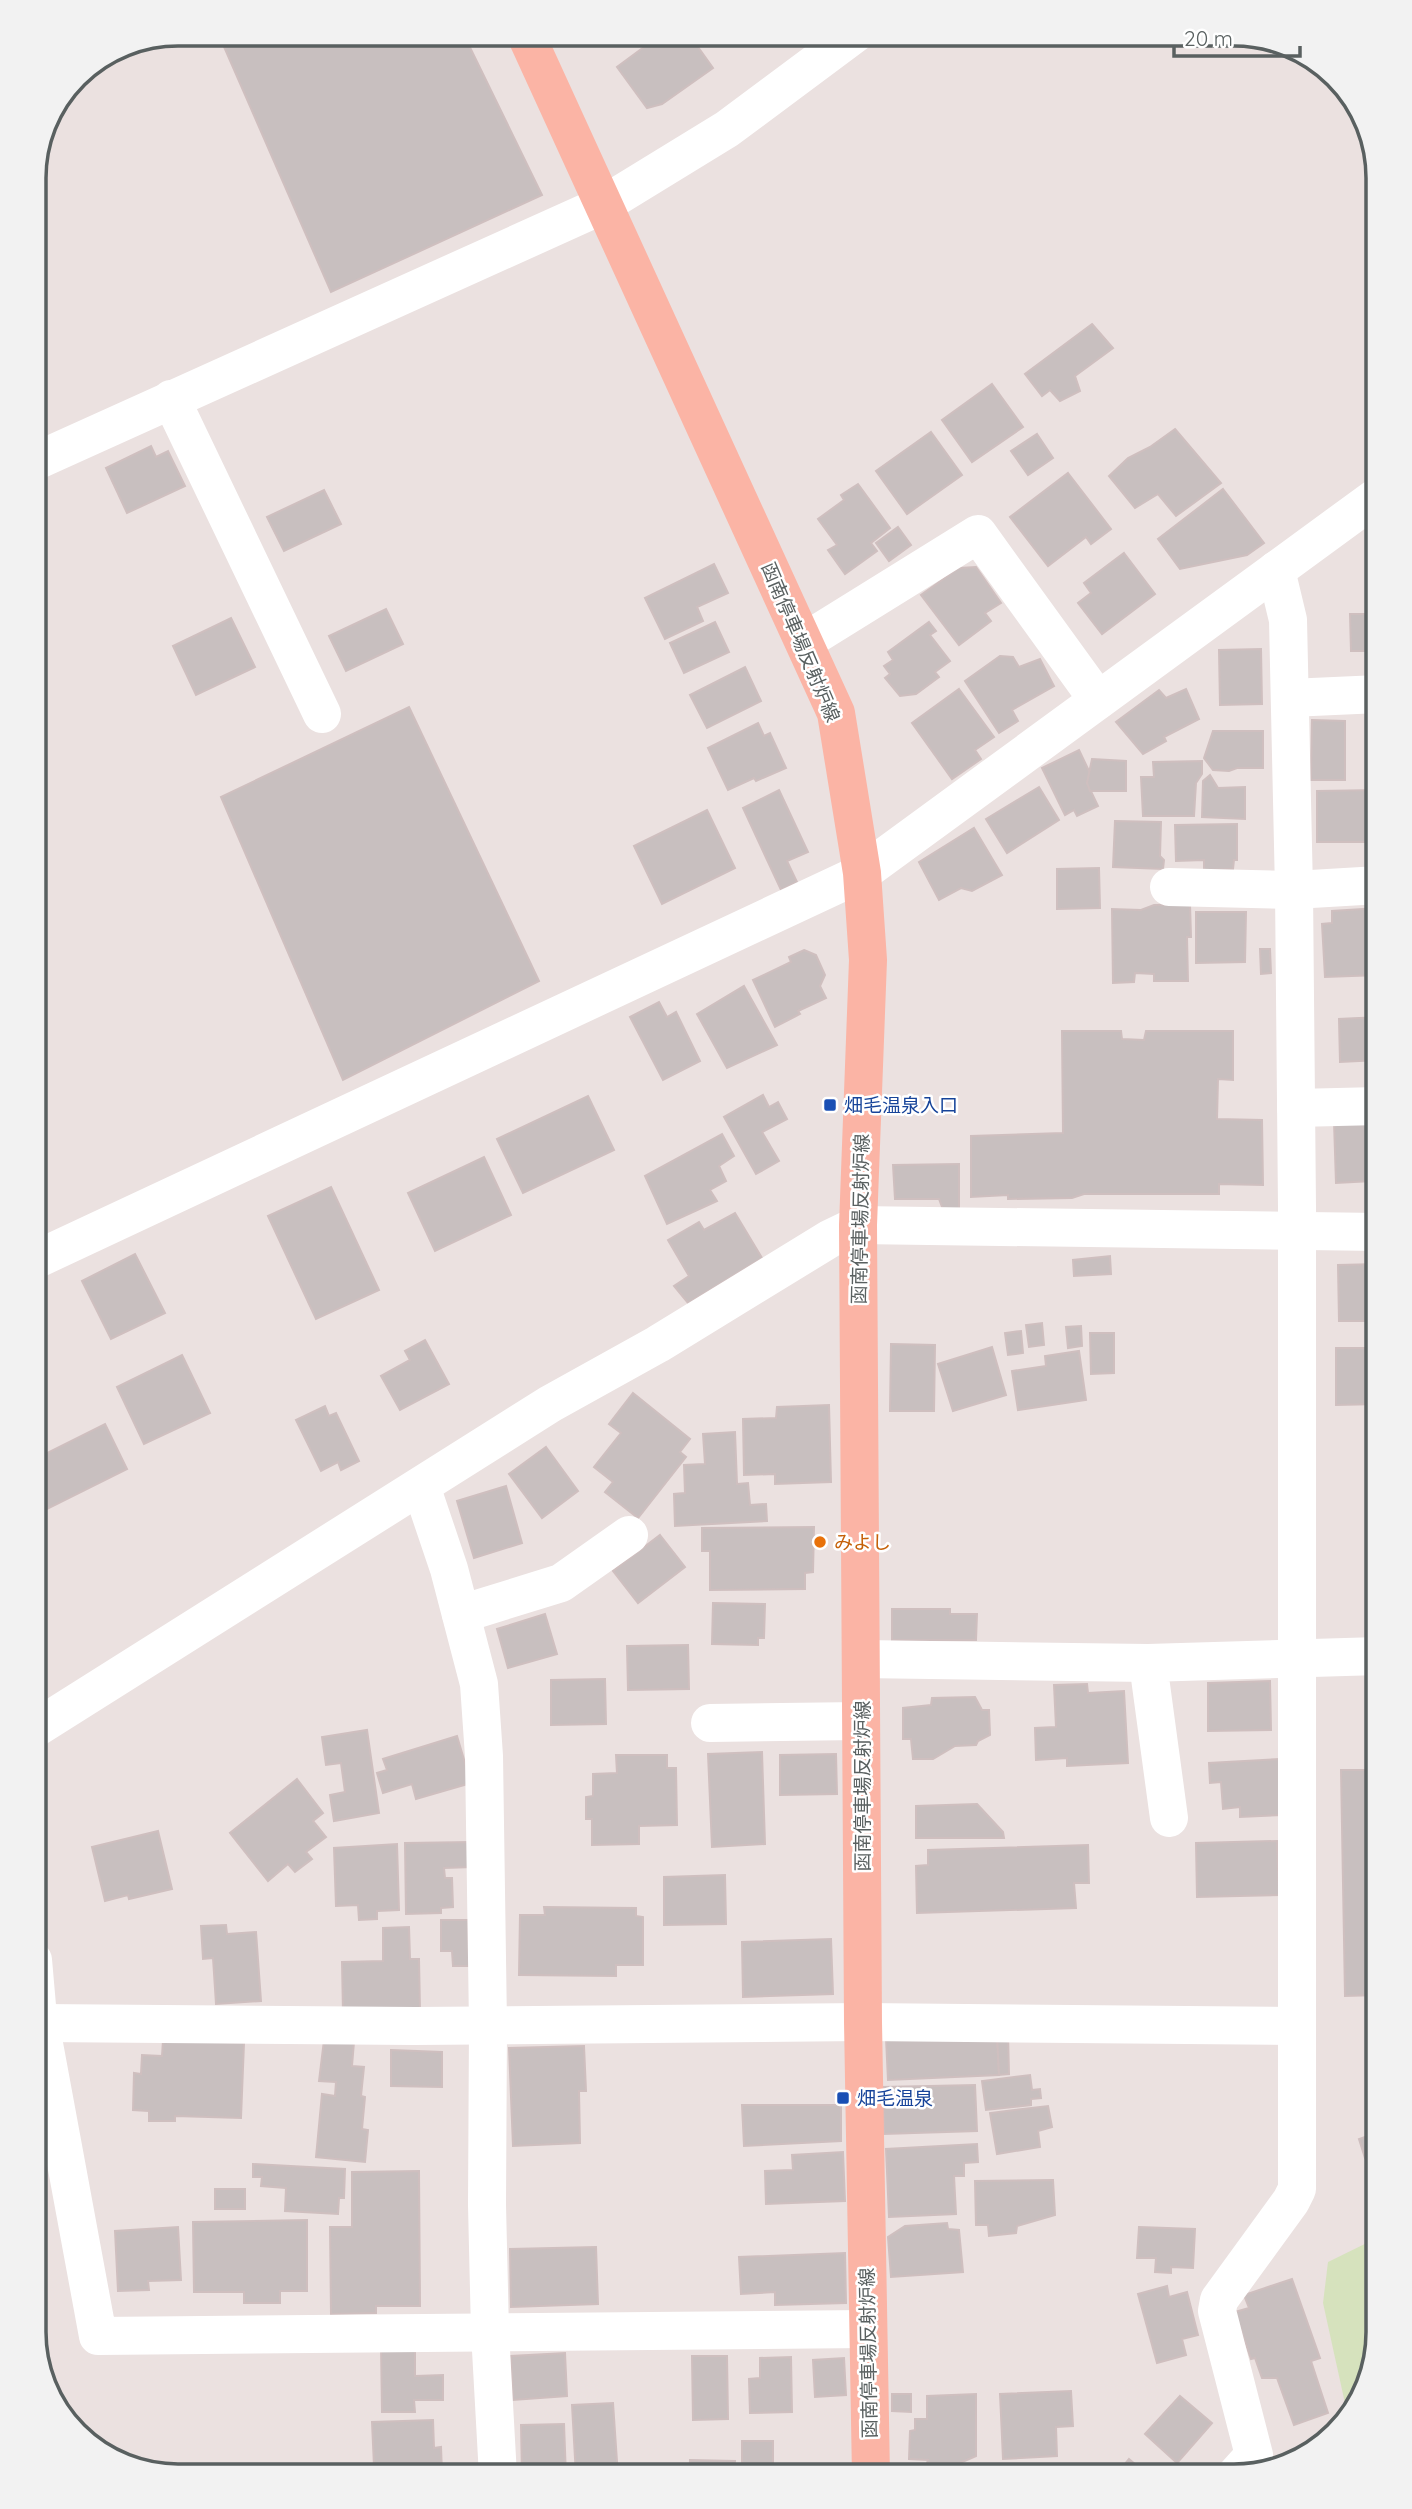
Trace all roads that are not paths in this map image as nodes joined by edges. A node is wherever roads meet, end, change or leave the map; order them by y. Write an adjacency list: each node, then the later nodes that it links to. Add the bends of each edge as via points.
1 (531, 46): 3 (main road, 函南停車場反射炉線)
2 (839, 46): 3 (street, via 727,129)
3 (603, 205): 4 (street); 8 (main road, 函南停車場反射炉線)
4 (172, 399): 5 (street); 12 (street)
5 (46, 456)
6 (1366, 504): 7 (street)
7 (1276, 570): 10 (street, via 1288,620); 11 (street)
8 (804, 642): 11 (street, via 978,534); 13 (main road, 函南停車場反射炉線, via 836,713)
9 (1366, 695): 10 (street)
10 (1290, 698): 16 (street)
11 (1098, 700): 13 (street)
12 (322, 714)
13 (862, 873): 19 (main road, 函南停車場反射炉線, via 868,960); 22 (street)
14 (1366, 886): 16 (street)
15 (1169, 887): 16 (street)
16 (1294, 890): 18 (street)
17 (1366, 1106): 18 (street)
18 (1296, 1108): 20 (street)
19 (858, 1225): 20 (street); 23 (street, via 550,1404); 27 (main road, 函南停車場反射炉線)
20 (1297, 1231): 21 (street); 28 (street)
21 (1366, 1232)
22 (46, 1255)
23 (421, 1486): 25 (street); 31 (street)
24 (629, 1535): 25 (street, via 561,1583)
25 (461, 1614): 36 (street, via 480,1684)
26 (1366, 1656): 28 (street)
27 (861, 1659): 29 (street); 30 (main road, 函南停車場反射炉線)
28 (1297, 1659): 29 (street); 37 (street)
29 (1148, 1663): 33 (street)
30 (861, 1721): 32 (street); 34 (main road, 函南停車場反射炉線)
31 (46, 1722)
32 (710, 1724)
33 (1169, 1818)
34 (863, 2022): 36 (street); 37 (street); 39 (main road, 函南停車場反射炉線)
35 (46, 2023): 36 (street)
36 (488, 2025): 40 (street)
37 (1297, 2026): 42 (street, via 1297,2189 1219,2300 1217,2311 1254,2455)
38 (46, 2055): 40 (street, via 98,2336)
39 (867, 2329): 40 (street); 43 (main road, 函南停車場反射炉線)
40 (490, 2332): 41 (street)
41 (497, 2463)
42 (1247, 2463)
43 (871, 2464)

